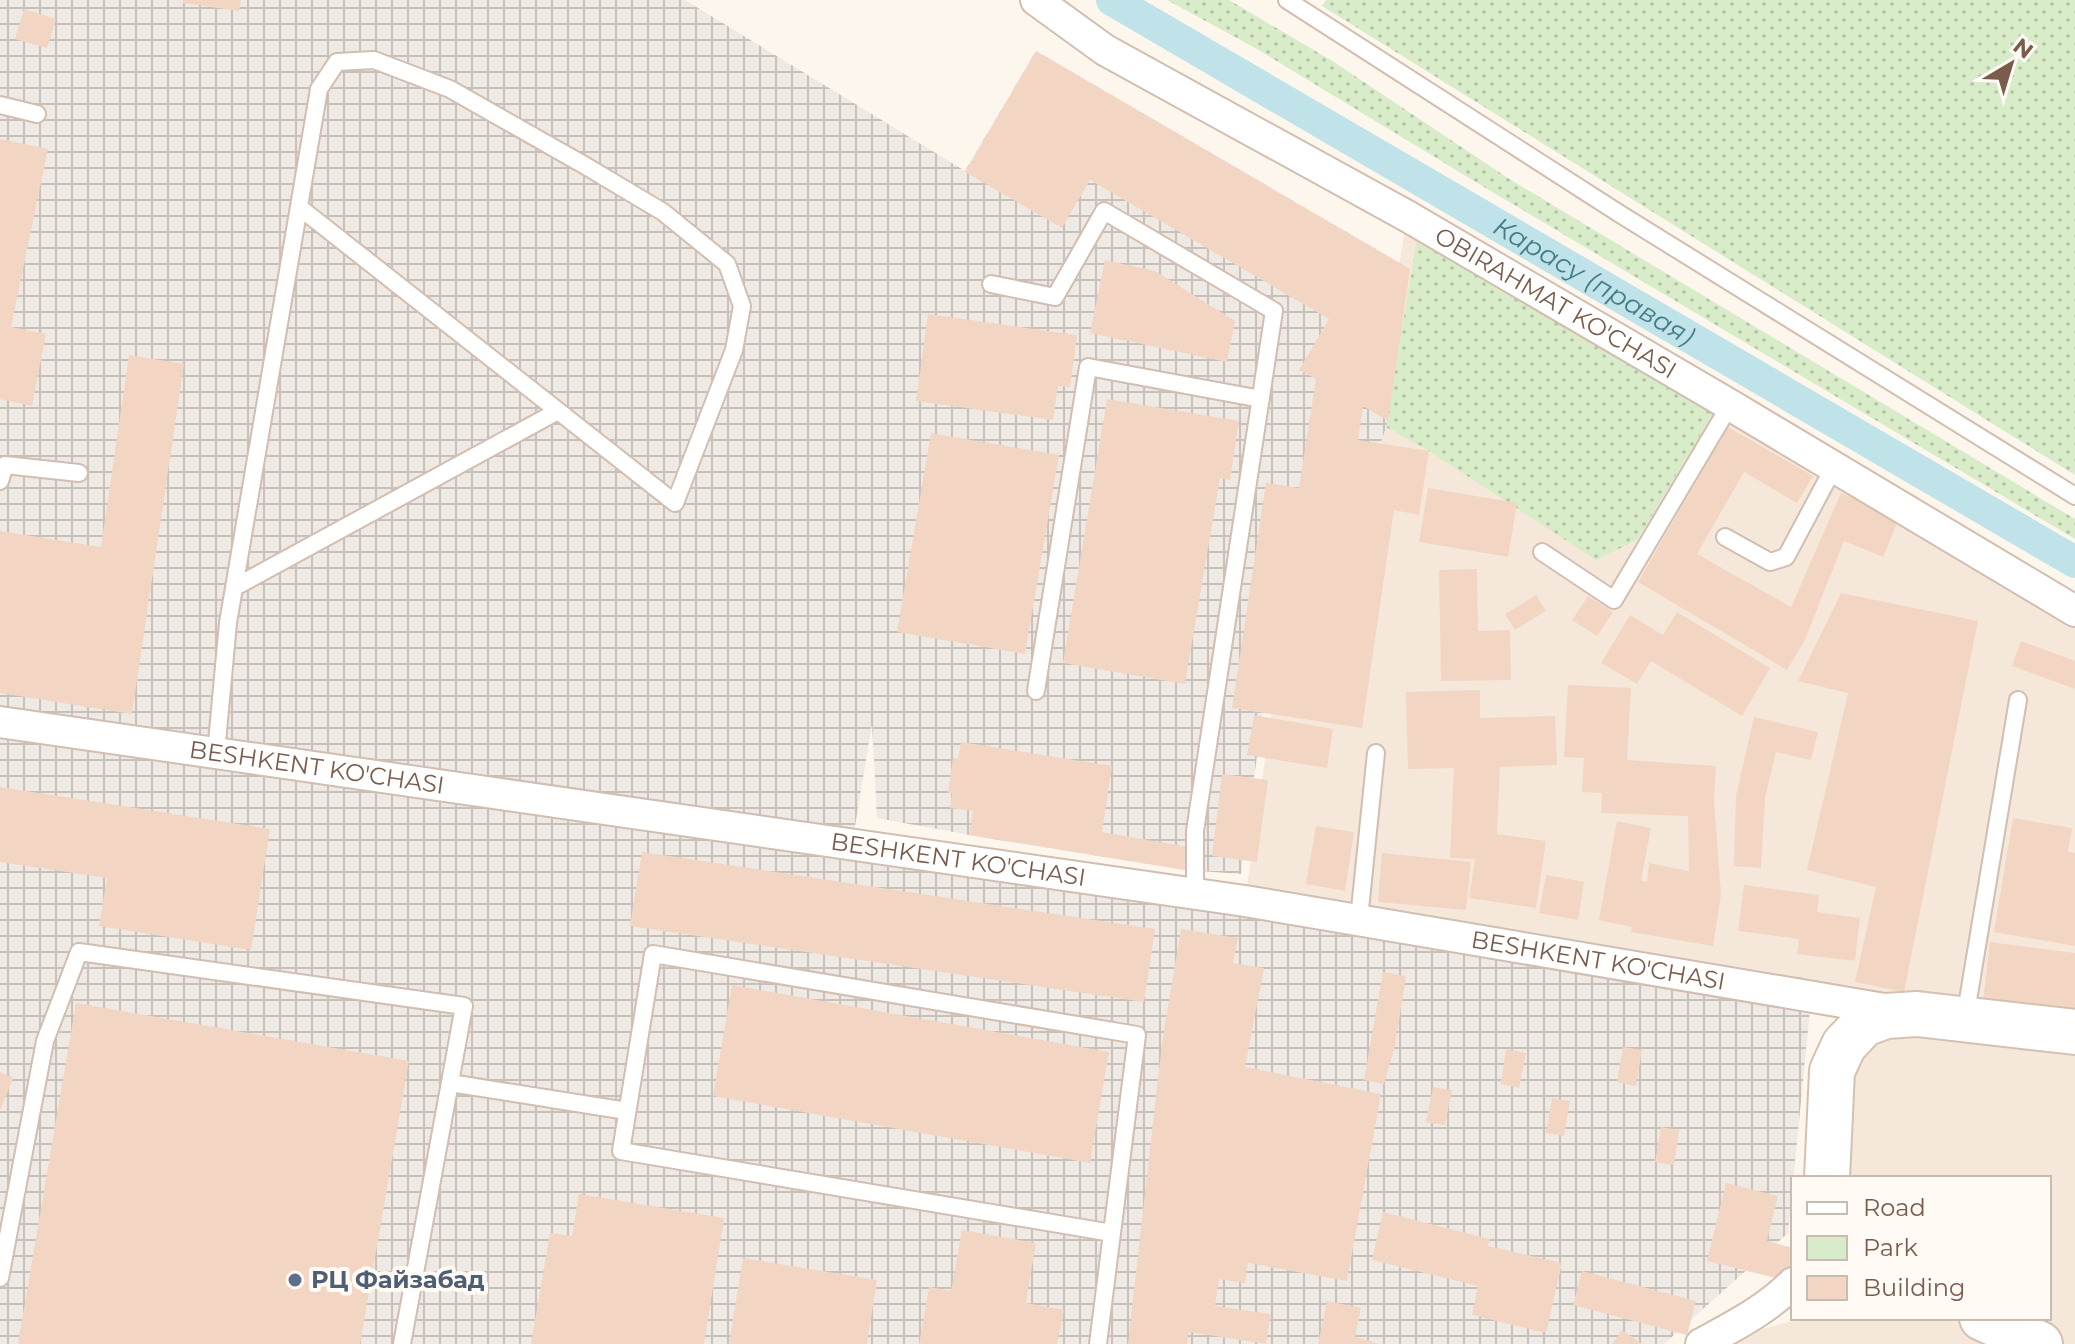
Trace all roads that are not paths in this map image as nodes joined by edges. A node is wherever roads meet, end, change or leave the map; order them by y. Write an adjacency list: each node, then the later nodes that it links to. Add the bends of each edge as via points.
1 (1036, 0): 8 (street, OBIRAHMAT KO'CHASI, via 1105,50 1407,216)
2 (1287, 0): 13 (lane)
3 (0, 105): 4 (lane)
4 (37, 114)
5 (299, 207): 9 (lane); 9 (lane, via 319,89 337,62 374,60 450,89 584,165 663,212 727,264 742,306 734,350 675,503); 16 (lane)
6 (991, 284): 7 (lane, via 1055,297 1104,211 1274,311)
7 (1261, 399): 18 (lane, via 1088,367); 23 (lane, via 1195,831)
8 (1730, 405): 10 (street, OBIRAHMAT KO'CHASI); 15 (lane, via 1614,600)
9 (558, 411): 16 (lane)
10 (1834, 467): 14 (lane, via 1786,557 1770,562); 17 (street, OBIRAHMAT KO'CHASI)
11 (79, 473): 12 (lane, via 5,465)
12 (0, 481)
13 (2075, 496)
14 (1725, 537)
15 (1542, 552)
16 (235, 587): 21 (lane)
17 (2075, 611)
18 (1036, 691)
19 (2018, 700): 27 (lane)
20 (0, 722): 21 (street, BESHKENT KO'CHASI)
21 (216, 753): 23 (street, BESHKENT KO'CHASI)
22 (1376, 753): 24 (lane)
23 (1195, 894): 24 (street, BESHKENT KO'CHASI)
24 (1359, 919): 25 (street, BESHKENT KO'CHASI)
25 (1816, 997): 26 (street, BESHKENT KO'CHASI); 29 (street, via 1832,1023)
26 (1915, 1014): 27 (street, BESHKENT KO'CHASI); 29 (street, BESHKENT KO'CHASI, via 1864,1024 1844,1045)
27 (1964, 1020): 28 (street, BESHKENT KO'CHASI)
28 (2075, 1032)
29 (1832, 1071): 32 (street)
30 (450, 1083): 31 (lane); 34 (lane, via 464,1006 79,952 45,1041); 37 (lane)
31 (627, 1111): 33 (lane, via 621,1151); 33 (lane, via 653,954 1137,1035)
32 (1827, 1176)
33 (1112, 1233): 38 (lane)
34 (0, 1278)
35 (1791, 1285): 39 (street, via 1756,1314)
36 (1986, 1320): 40 (street)
37 (402, 1344)
38 (1098, 1344)
39 (1701, 1344)
40 (2040, 1344)

